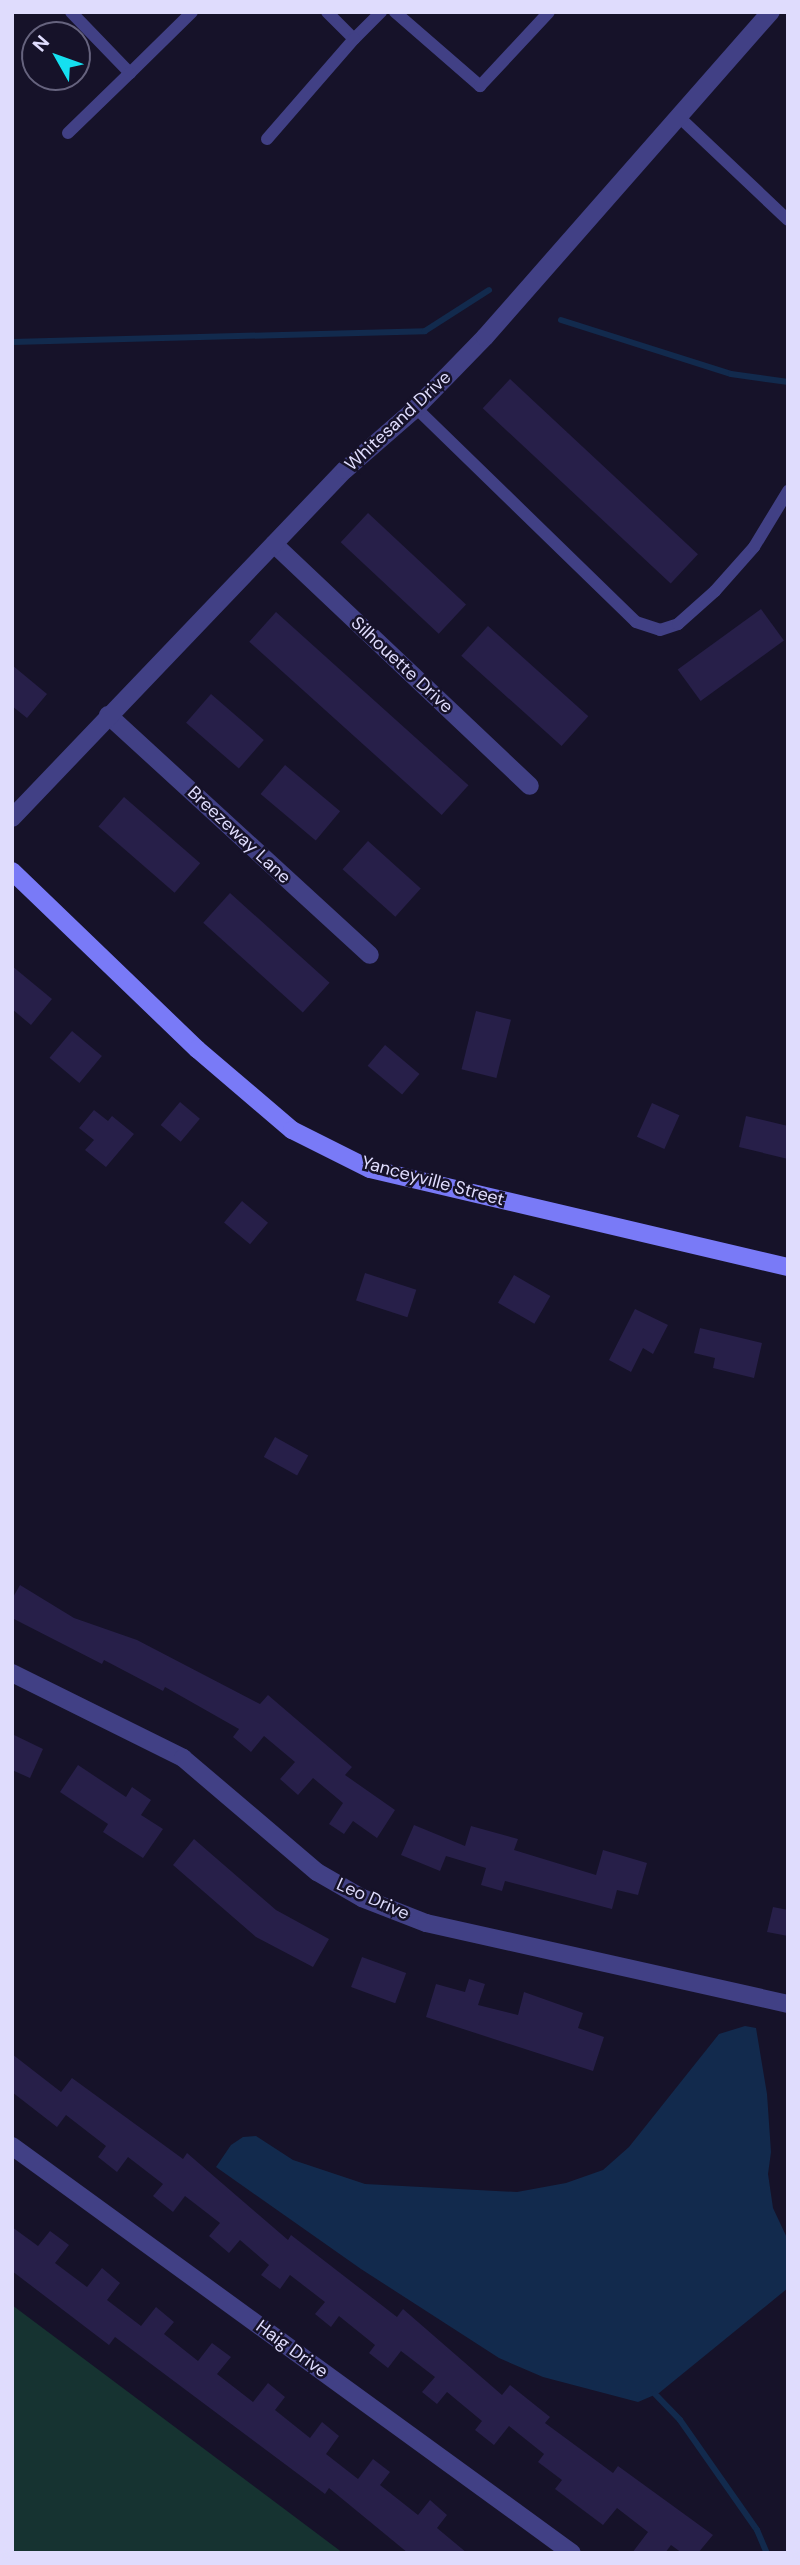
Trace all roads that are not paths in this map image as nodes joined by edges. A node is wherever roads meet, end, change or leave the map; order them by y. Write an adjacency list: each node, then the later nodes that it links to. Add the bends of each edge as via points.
1 (71, 12): 9 (lane)
2 (192, 12): 9 (lane)
3 (327, 12): 8 (lane)
4 (381, 12): 8 (lane)
5 (395, 12): 6 (lane, via 480,86)
6 (549, 12)
7 (771, 12): 10 (street, Whitesand Drive)
8 (354, 39): 12 (lane)
9 (130, 73): 11 (lane)
10 (678, 116): 13 (lane); 14 (street, Whitesand Drive, via 550,267)
11 (68, 133)
12 (268, 139)
13 (788, 220)
14 (416, 408): 15 (lane, via 636,622 660,631 678,624 715,591 754,547); 16 (street, Whitesand Drive, via 345,470)
15 (788, 491)
16 (274, 544): 17 (street, Whitesand Drive); 18 (street, Silhouette Drive)
17 (108, 715): 19 (street, Whitesand Drive); 21 (street, Breezeway Lane)
18 (530, 786)
19 (12, 818)
20 (12, 871): 22 (main road, Yanceyville Street, via 197,1049 292,1130 370,1168)
21 (370, 956)
22 (788, 1267)
23 (12, 1673): 24 (street, Leo Drive, via 183,1758 317,1872 362,1898 426,1923)
24 (788, 2004)
25 (12, 2146): 26 (street, Haig Drive)
26 (572, 2553)

